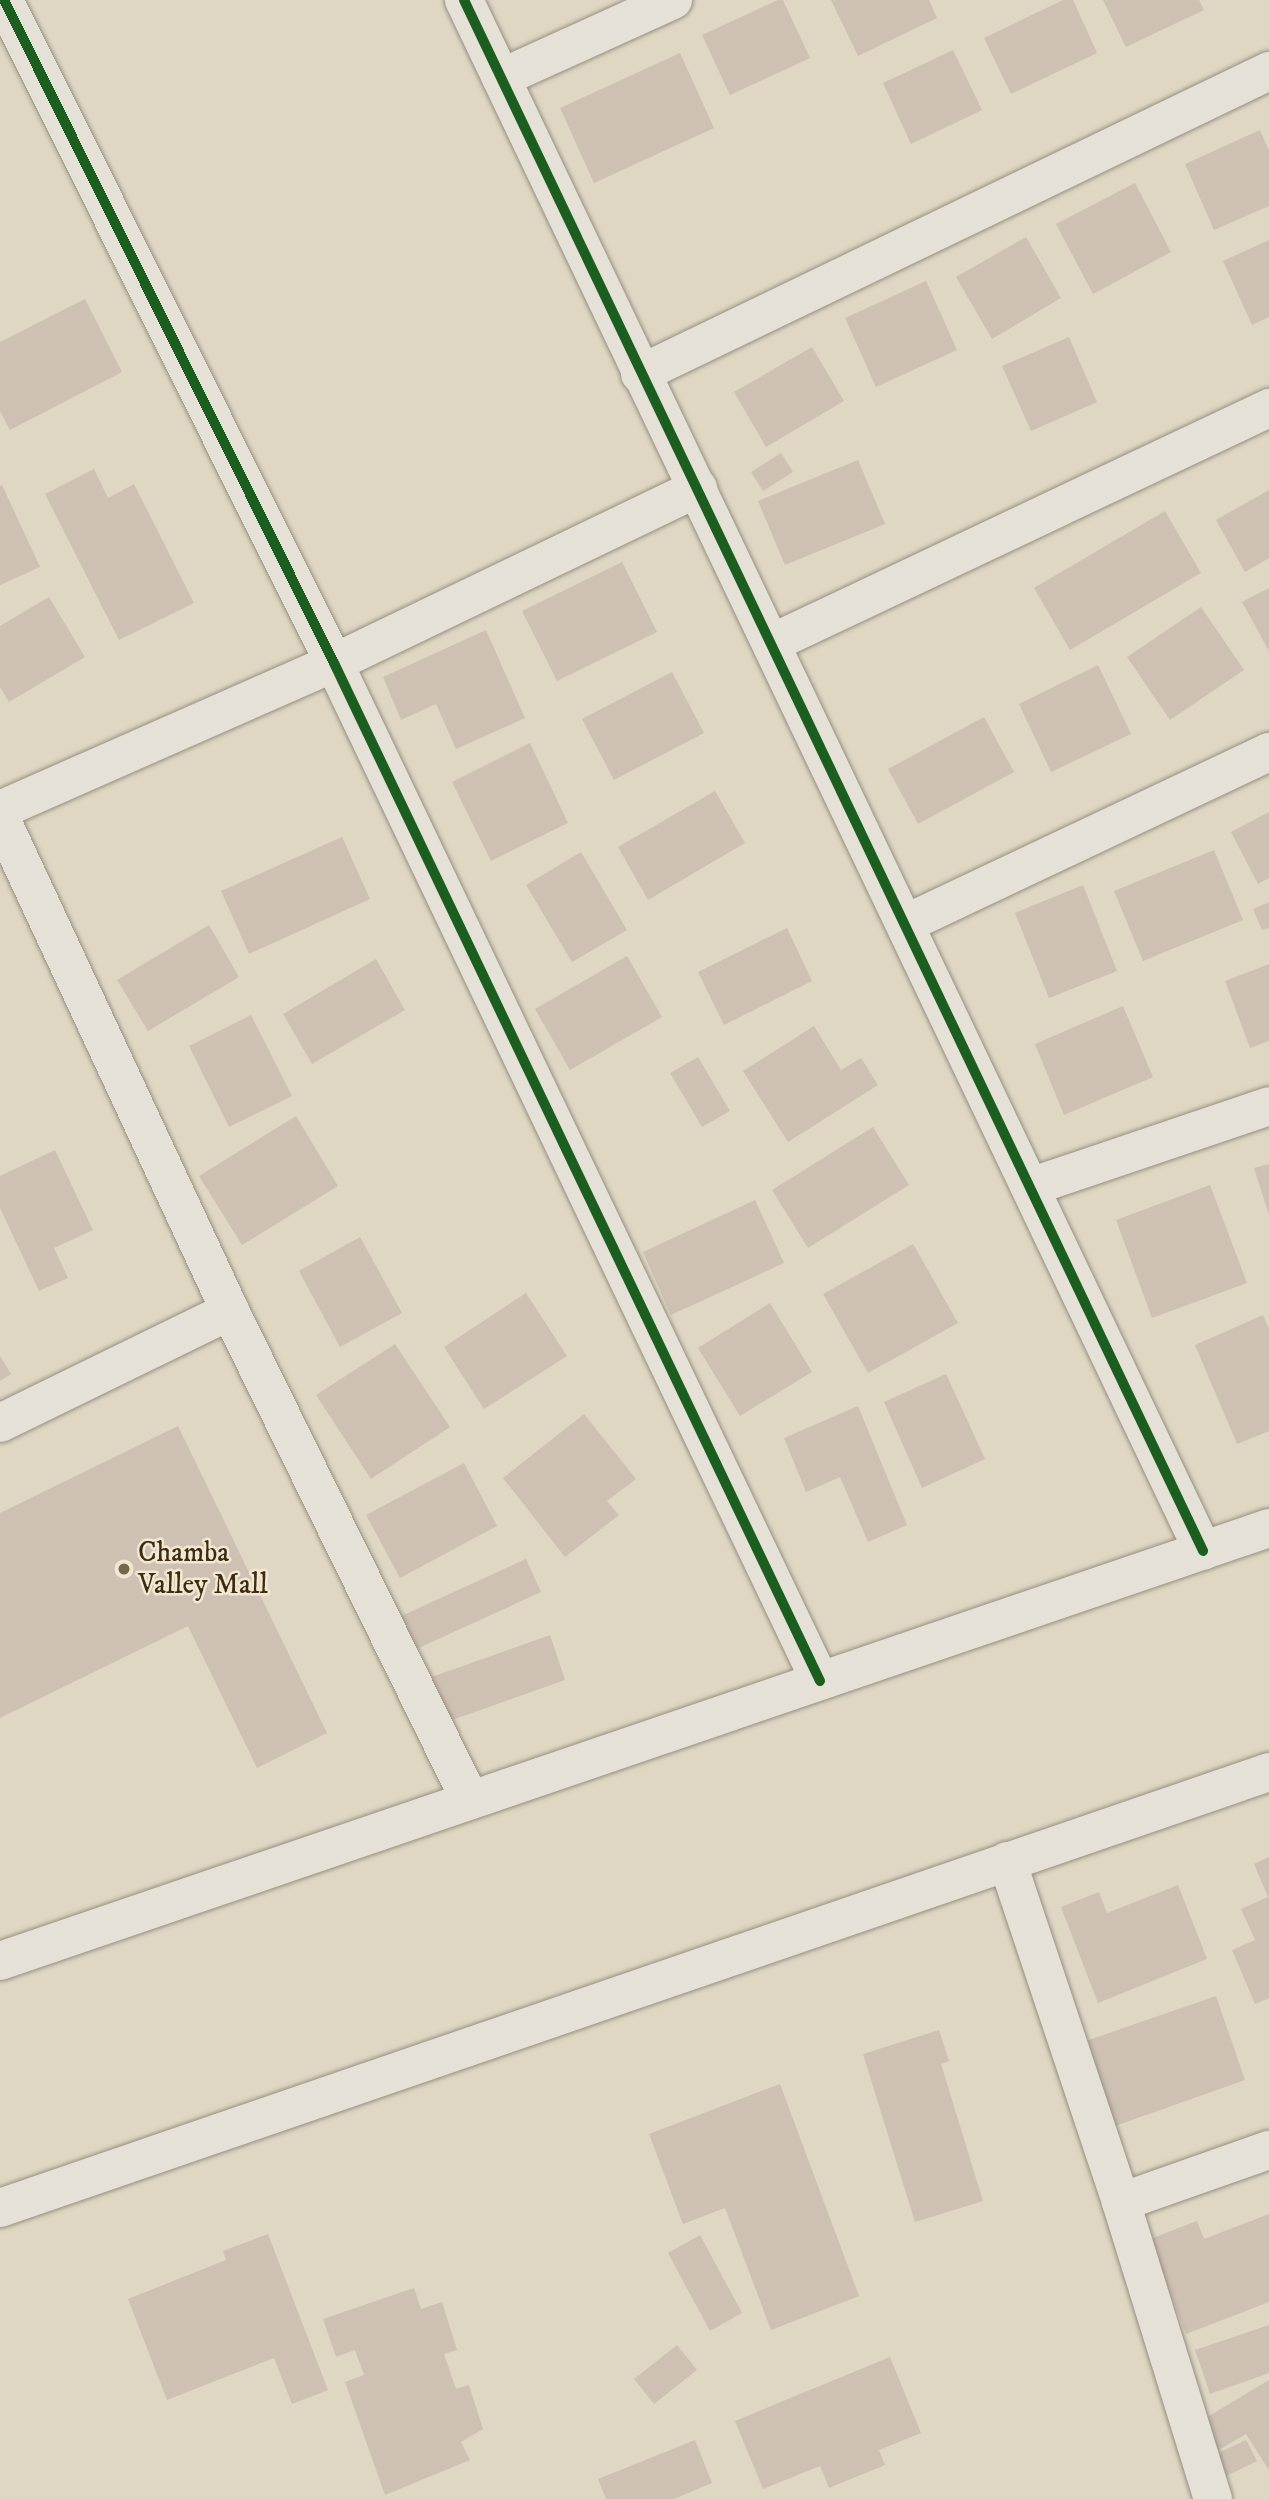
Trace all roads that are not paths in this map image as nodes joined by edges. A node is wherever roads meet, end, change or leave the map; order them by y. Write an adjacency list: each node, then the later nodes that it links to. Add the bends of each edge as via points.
1 (4, 0): 10 (street)
2 (464, 0): 5 (street)
3 (673, 0): 5 (street)
4 (1269, 71): 6 (street)
5 (500, 78): 6 (street)
6 (640, 373): 8 (street)
7 (1269, 408): 9 (street)
8 (698, 488): 9 (street); 10 (street)
9 (774, 642): 14 (street)
10 (334, 663): 12 (street); 21 (street)
11 (1269, 752): 14 (street)
12 (0, 810)
13 (0, 817): 17 (street)
14 (905, 924): 16 (street)
15 (1269, 1107): 16 (street)
16 (1030, 1187): 20 (street)
17 (230, 1311): 18 (street); 23 (street)
18 (0, 1423)
19 (1269, 1528): 20 (street)
20 (1203, 1551): 21 (street)
21 (820, 1681): 23 (street)
22 (1269, 1772): 24 (street)
23 (470, 1800): 25 (street)
24 (1007, 1861): 27 (street); 28 (street)
25 (0, 1961)
26 (1269, 2150): 27 (street)
27 (1121, 2202): 29 (street)
28 (0, 2208)
29 (1213, 2499)

